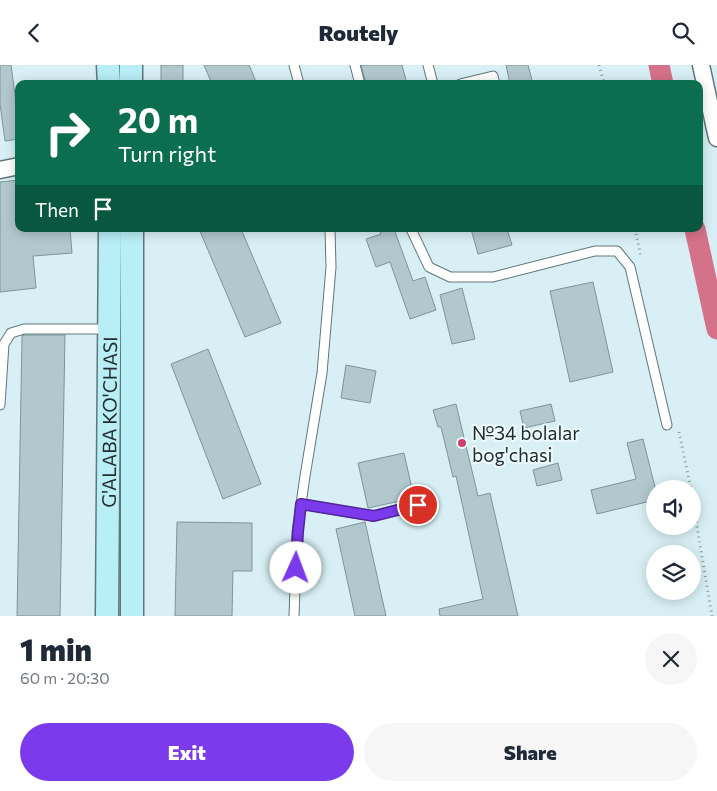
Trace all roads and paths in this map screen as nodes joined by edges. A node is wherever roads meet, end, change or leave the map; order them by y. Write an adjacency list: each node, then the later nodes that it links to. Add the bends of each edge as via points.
1 (108, 65): 8 (main road)
2 (131, 65): 9 (main road)
3 (294, 65): 10 (lane)
4 (354, 65): 11 (lane)
5 (428, 65): 12 (lane)
6 (600, 65): 15 (path)
7 (701, 65): 16 (street)
8 (108, 80)
9 (131, 80)
10 (299, 80)
11 (359, 80)
12 (432, 80)
13 (476, 80): 14 (lane, via 493,76)
14 (494, 80)
15 (603, 80)
16 (717, 138)
17 (15, 167): 18 (street)
18 (0, 170)
19 (110, 232): 23 (main road, G'ALABA KO'CHASI)
20 (132, 232): 31 (main road, G'ALABA KO'CHASI)
21 (330, 232): 27 (lane, via 331,267 322,373)
22 (412, 232): 26 (lane, via 429,267 450,277 493,277 595,251 617,251 630,267)
23 (109, 329): 24 (lane, via 24,329 11,333); 30 (main road, G'ALABA KO'CHASI)
24 (2, 344): 25 (lane)
25 (0, 405)
26 (667, 425)
27 (301, 504): 28 (lane, via 374,516); 32 (lane)
28 (418, 505)
29 (699, 535): 33 (path)
30 (107, 616)
31 (132, 616)
32 (294, 616)
33 (712, 616)

